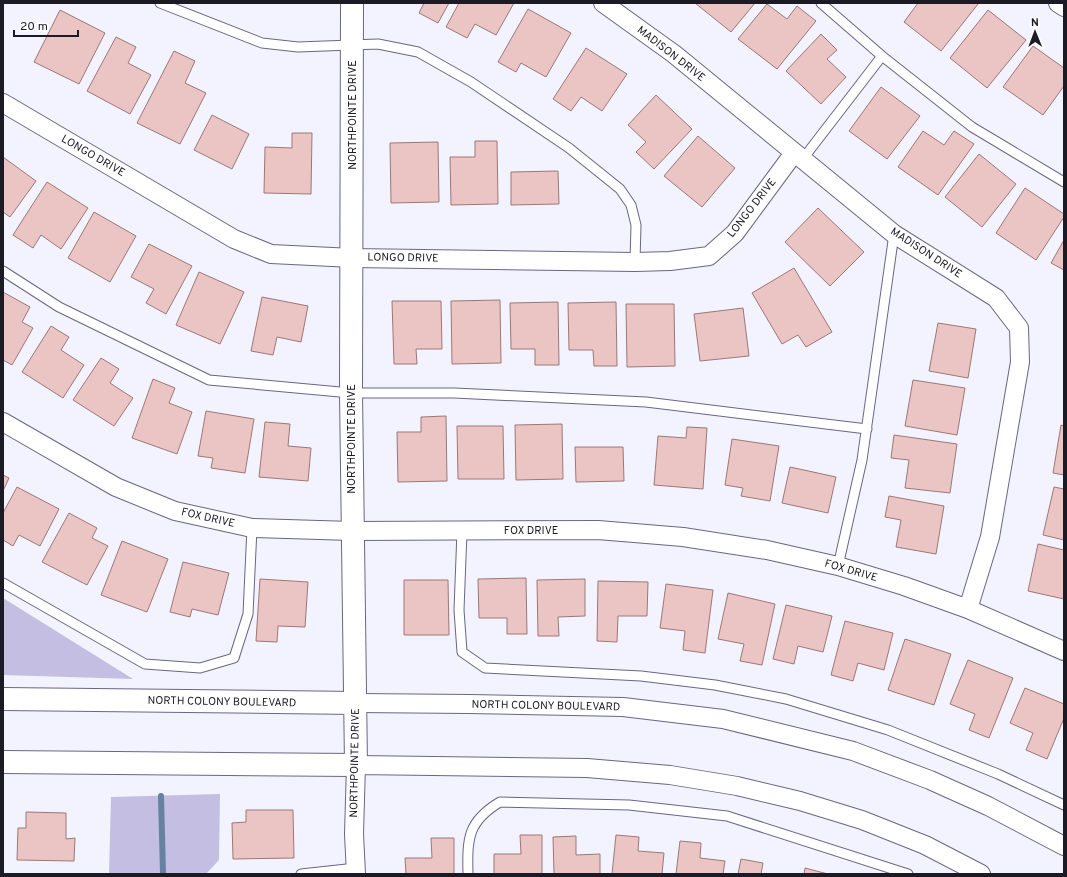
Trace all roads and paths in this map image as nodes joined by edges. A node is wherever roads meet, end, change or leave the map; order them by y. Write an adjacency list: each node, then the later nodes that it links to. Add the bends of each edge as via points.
1 (160, 3): 7 (lane, via 262,43 298,47)
2 (352, 3): 7 (street, NORTHPOINTE DRIVE)
3 (603, 3): 10 (street, MADISON DRIVE, via 674,54)
4 (821, 3): 8 (lane)
5 (1058, 3): 6 (street)
6 (1064, 7)
7 (353, 44): 13 (street, NORTHPOINTE DRIVE); 14 (lane, via 378,44 418,52 471,82 569,148 620,189 631,205 636,225)
8 (882, 56): 10 (lane); 11 (lane, via 972,127)
9 (3, 103): 13 (street, LONGO DRIVE, via 234,239 270,254)
10 (798, 157): 12 (street, MADISON DRIVE); 14 (street, LONGO DRIVE, via 735,233 709,256)
11 (1064, 182)
12 (894, 234): 18 (lane); 24 (street, MADISON DRIVE, via 996,298 1020,328 1020,362 990,537)
13 (353, 258): 14 (street, LONGO DRIVE); 16 (street, NORTHPOINTE DRIVE)
14 (635, 262)
15 (3, 271): 16 (lane, via 59,307 209,380)
16 (352, 393): 18 (lane, via 454,393 646,402); 20 (street, NORTHPOINTE DRIVE)
17 (3, 422): 19 (street, FOX DRIVE, via 116,487 175,510)
18 (867, 429): 22 (lane)
19 (252, 528): 20 (street, FOX DRIVE); 23 (lane, via 248,614 234,658 200,668 145,664)
20 (352, 531): 21 (street, FOX DRIVE); 27 (street, NORTHPOINTE DRIVE)
21 (462, 531): 22 (street, FOX DRIVE, via 598,530 683,537 767,550); 30 (lane, via 459,610 462,652 485,668 641,676 715,685 786,700 888,730 998,774)
22 (838, 566): 24 (street, FOX DRIVE)
23 (3, 583)
24 (968, 609): 25 (street, FOX DRIVE)
25 (1064, 651)
26 (3, 699): 27 (street, NORTH COLONY BOULEVARD)
27 (356, 704): 29 (street, NORTHPOINTE DRIVE); 31 (street, NORTH COLONY BOULEVARD, via 623,707 723,719 853,751 916,774 988,806)
28 (3, 762): 29 (street)
29 (356, 765): 32 (street, NORTHPOINTE DRIVE); 36 (street, via 587,768 670,775 737,786 800,801 862,820 925,846)
30 (1064, 805)
31 (1064, 846)
32 (356, 871): 33 (lane)
33 (301, 874)
34 (468, 874): 35 (lane, via 468,853 473,826 485,811 500,802 629,805 727,816)
35 (908, 874)
36 (981, 874)

